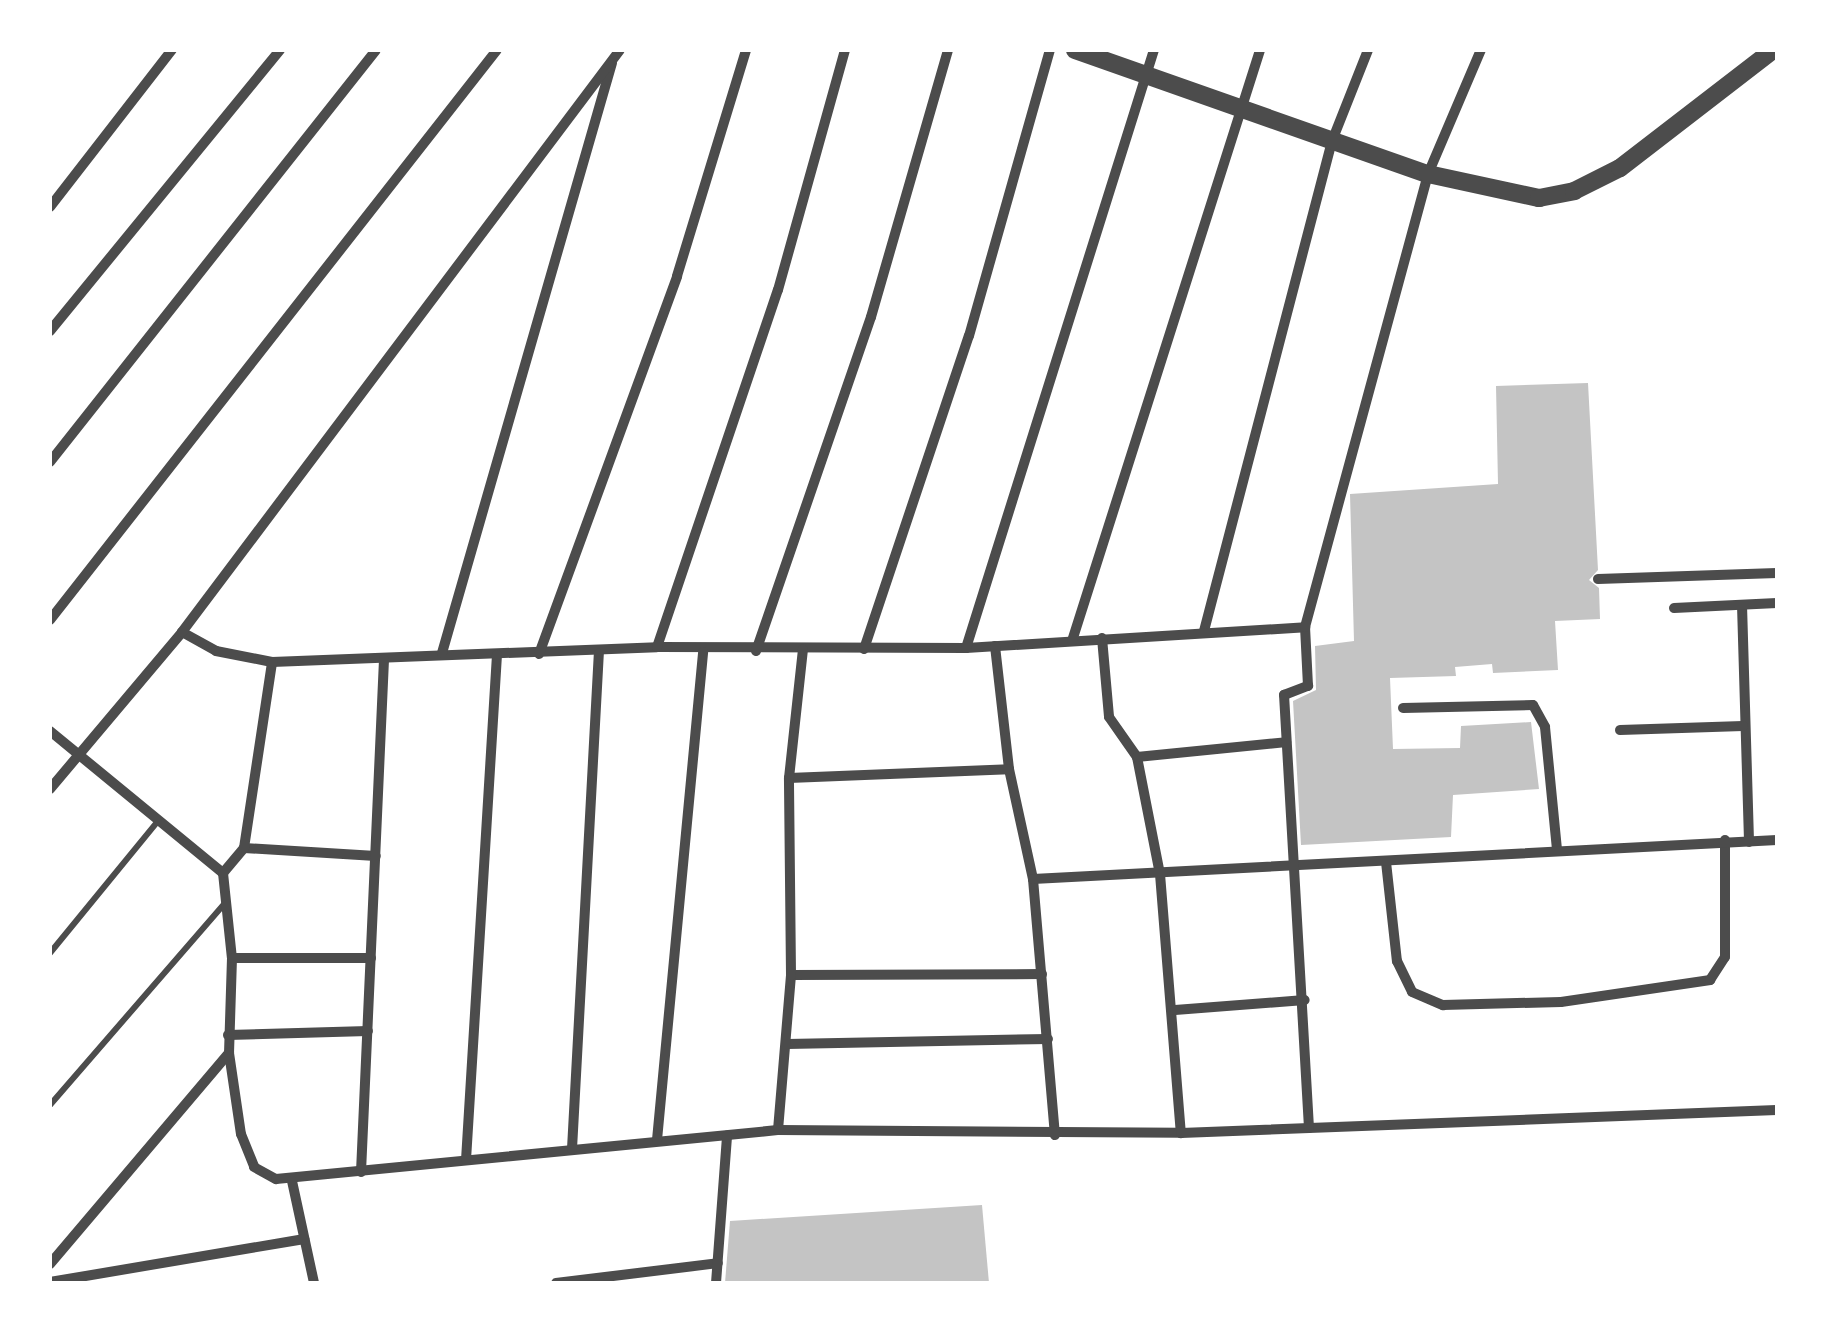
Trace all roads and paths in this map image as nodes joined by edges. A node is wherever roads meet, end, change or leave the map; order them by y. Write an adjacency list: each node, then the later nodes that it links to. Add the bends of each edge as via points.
1 (172, 50): 20 (street)
2 (280, 50): 21 (street)
3 (376, 50): 22 (street)
4 (497, 50): 28 (street)
5 (746, 50): 42 (street, via 677,276)
6 (845, 50): 35 (street, via 778,290)
7 (948, 50): 39 (street, via 871,318)
8 (1050, 50): 36 (street, via 968,336)
9 (1076, 50): 16 (street)
10 (1154, 50): 16 (street)
11 (1260, 50): 17 (street)
12 (1368, 50): 18 (street)
13 (1480, 50): 19 (street)
14 (1773, 50): 19 (street, via 1692,118 1574,191 1521,196)
15 (616, 54): 31 (street); 41 (street)
16 (1142, 78): 17 (street); 37 (street)
17 (1237, 111): 18 (street); 33 (street)
18 (1332, 141): 19 (street); 30 (street)
19 (1428, 174): 29 (street)
20 (50, 208)
21 (50, 331)
22 (50, 462)
23 (1777, 573): 24 (street)
24 (1598, 579)
25 (1777, 603): 26 (street)
26 (1742, 604): 27 (street); 48 (street)
27 (1674, 608)
28 (50, 620)
29 (1305, 627): 30 (street); 51 (street, via 1308,686 1284,695)
30 (1204, 631): 32 (street)
31 (182, 632): 46 (street, via 216,651); 52 (street)
32 (1102, 638): 33 (street); 53 (street, via 1108,717)
33 (1072, 640): 34 (street)
34 (996, 646): 37 (street); 54 (street)
35 (657, 647): 40 (street); 43 (street)
36 (864, 648): 37 (street); 38 (street)
37 (966, 648)
38 (803, 650): 39 (street); 55 (street)
39 (756, 651): 40 (street)
40 (703, 652): 89 (street)
41 (442, 653): 44 (street); 45 (street)
42 (539, 654): 43 (street); 44 (street)
43 (599, 654): 90 (street)
44 (497, 655): 91 (street)
45 (384, 660): 46 (street); 63 (street)
46 (272, 662): 61 (street)
47 (1404, 708): 62 (street, via 1533,705 1545,727)
48 (1743, 726): 49 (street); 60 (street)
49 (1620, 730)
50 (50, 731): 52 (street)
51 (1286, 742): 53 (street); 65 (street)
52 (78, 753): 56 (street); 57 (street)
53 (1137, 757): 67 (street)
54 (1009, 769): 55 (street); 68 (street)
55 (789, 778): 74 (street)
56 (50, 788)
57 (159, 820): 66 (street); 70 (lane)
58 (1725, 840): 60 (street); 62 (street); 64 (street, via 1720,970 1691,987 1561,1002 1443,1005 1412,992 1397,961)
59 (1777, 840): 60 (street)
60 (1749, 842)
61 (244, 848): 63 (street); 66 (street)
62 (1557, 850): 64 (street)
63 (376, 856): 72 (street)
64 (1386, 862): 65 (street)
65 (1291, 868): 67 (street); 75 (street)
66 (222, 873): 69 (street)
67 (1160, 874): 68 (street); 76 (street)
68 (1033, 879): 73 (street)
69 (228, 900): 71 (street); 82 (lane)
70 (50, 953)
71 (232, 958): 72 (street); 78 (street)
72 (371, 958): 77 (street)
73 (1042, 974): 74 (street); 79 (street)
74 (791, 976): 80 (street)
75 (1306, 1000): 76 (street); 84 (street)
76 (1175, 1010): 86 (street)
77 (368, 1031): 78 (street); 92 (street)
78 (228, 1036): 81 (street)
79 (1048, 1039): 80 (street); 88 (street)
80 (787, 1044): 85 (street)
81 (228, 1053): 93 (street, via 250,1161 264,1175); 95 (street)
82 (50, 1104)
83 (1777, 1110): 84 (street)
84 (1309, 1128): 86 (street)
85 (778, 1130): 87 (street); 88 (street)
86 (1182, 1134): 88 (street)
87 (727, 1135): 89 (street); 96 (street)
88 (1056, 1135)
89 (657, 1140): 90 (street)
90 (572, 1149): 91 (street)
91 (466, 1160): 92 (street)
92 (362, 1172): 93 (street)
93 (292, 1181): 94 (street)
94 (304, 1238): 97 (street); 98 (street)
95 (50, 1264)
96 (718, 1264): 99 (street); 100 (street)
97 (50, 1282)
98 (314, 1283)
99 (556, 1283)
100 (716, 1283)

